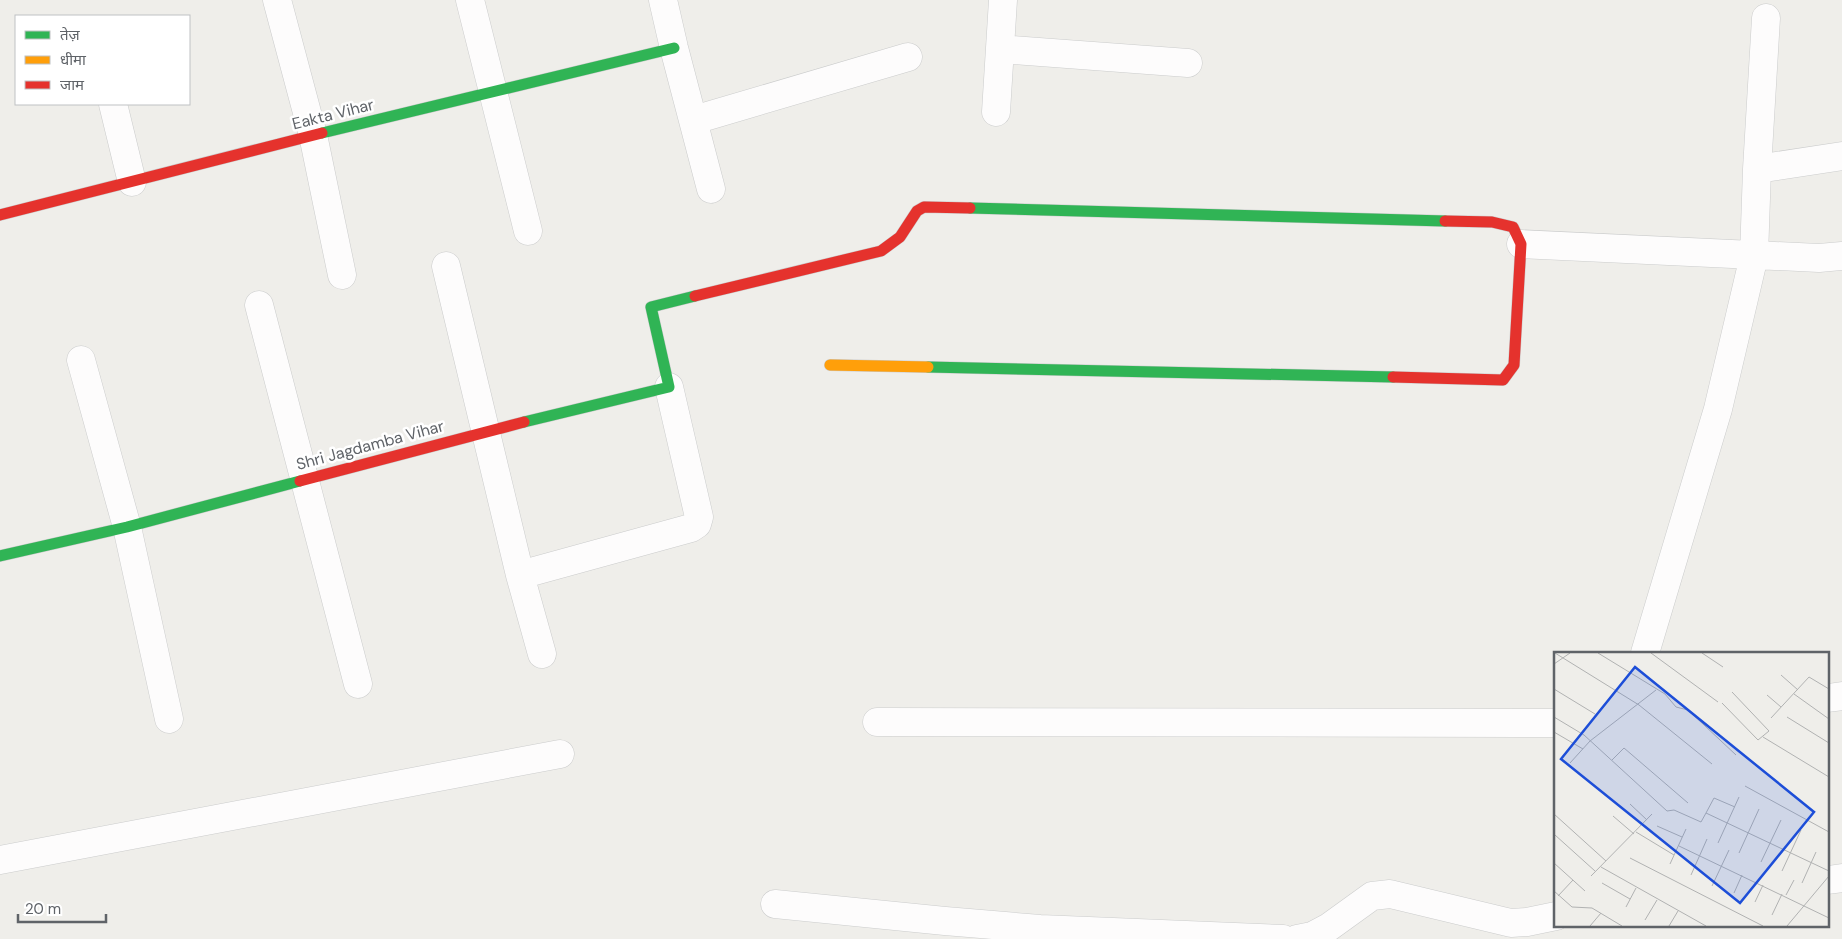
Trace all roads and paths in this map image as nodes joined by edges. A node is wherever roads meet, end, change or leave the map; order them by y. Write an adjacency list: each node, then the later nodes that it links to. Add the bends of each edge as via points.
1 (277, 0): 14 (street)
2 (470, 0): 10 (street)
3 (663, 0): 6 (street)
4 (1004, 0): 7 (street)
5 (1766, 18): 16 (street)
6 (674, 48): 10 (street, Eakta Vihar); 13 (street)
7 (1000, 49): 9 (street); 12 (street)
8 (908, 57): 13 (street)
9 (1188, 63)
10 (492, 92): 14 (street, Eakta Vihar); 20 (street)
11 (113, 105): 17 (street)
12 (996, 112)
13 (694, 120): 18 (street)
14 (313, 135): 17 (street, Eakta Vihar); 25 (street)
15 (1842, 156): 16 (street)
16 (1757, 169): 22 (street)
17 (132, 182): 19 (street, Eakta Vihar)
18 (711, 189)
19 (0, 215)
20 (528, 231)
21 (1521, 244): 22 (street); 28 (street, via 1514,365 1503,380); 29 (street, via 1513,227 1492,222 924,207 917,211 900,237 881,250 651,307)
22 (1754, 256): 23 (street); 35 (street, via 1718,409)
23 (1842, 256)
24 (446, 266): 30 (street)
25 (342, 276)
26 (259, 305): 31 (street)
27 (81, 360): 32 (street)
28 (830, 365)
29 (669, 387): 30 (street, Shri Jagdamba Vihar); 34 (street, via 699,516 698,524)
30 (486, 430): 31 (street, Shri Jagdamba Vihar); 34 (street)
31 (304, 479): 32 (street, Shri Jagdamba Vihar); 37 (street)
32 (127, 526): 33 (street, Shri Jagdamba Vihar); 38 (street)
33 (0, 556)
34 (520, 575): 36 (street)
35 (1645, 652)
36 (542, 654)
37 (358, 684)
38 (169, 719)
39 (877, 722): 40 (street)
40 (1554, 723)
41 (560, 754): 42 (street)
42 (0, 860)
43 (775, 904): 45 (street, via 1040,929)
44 (1554, 916): 46 (street, via 1511,923 1390,894 1372,896 1329,927)
45 (1283, 939)
46 (1298, 939)

